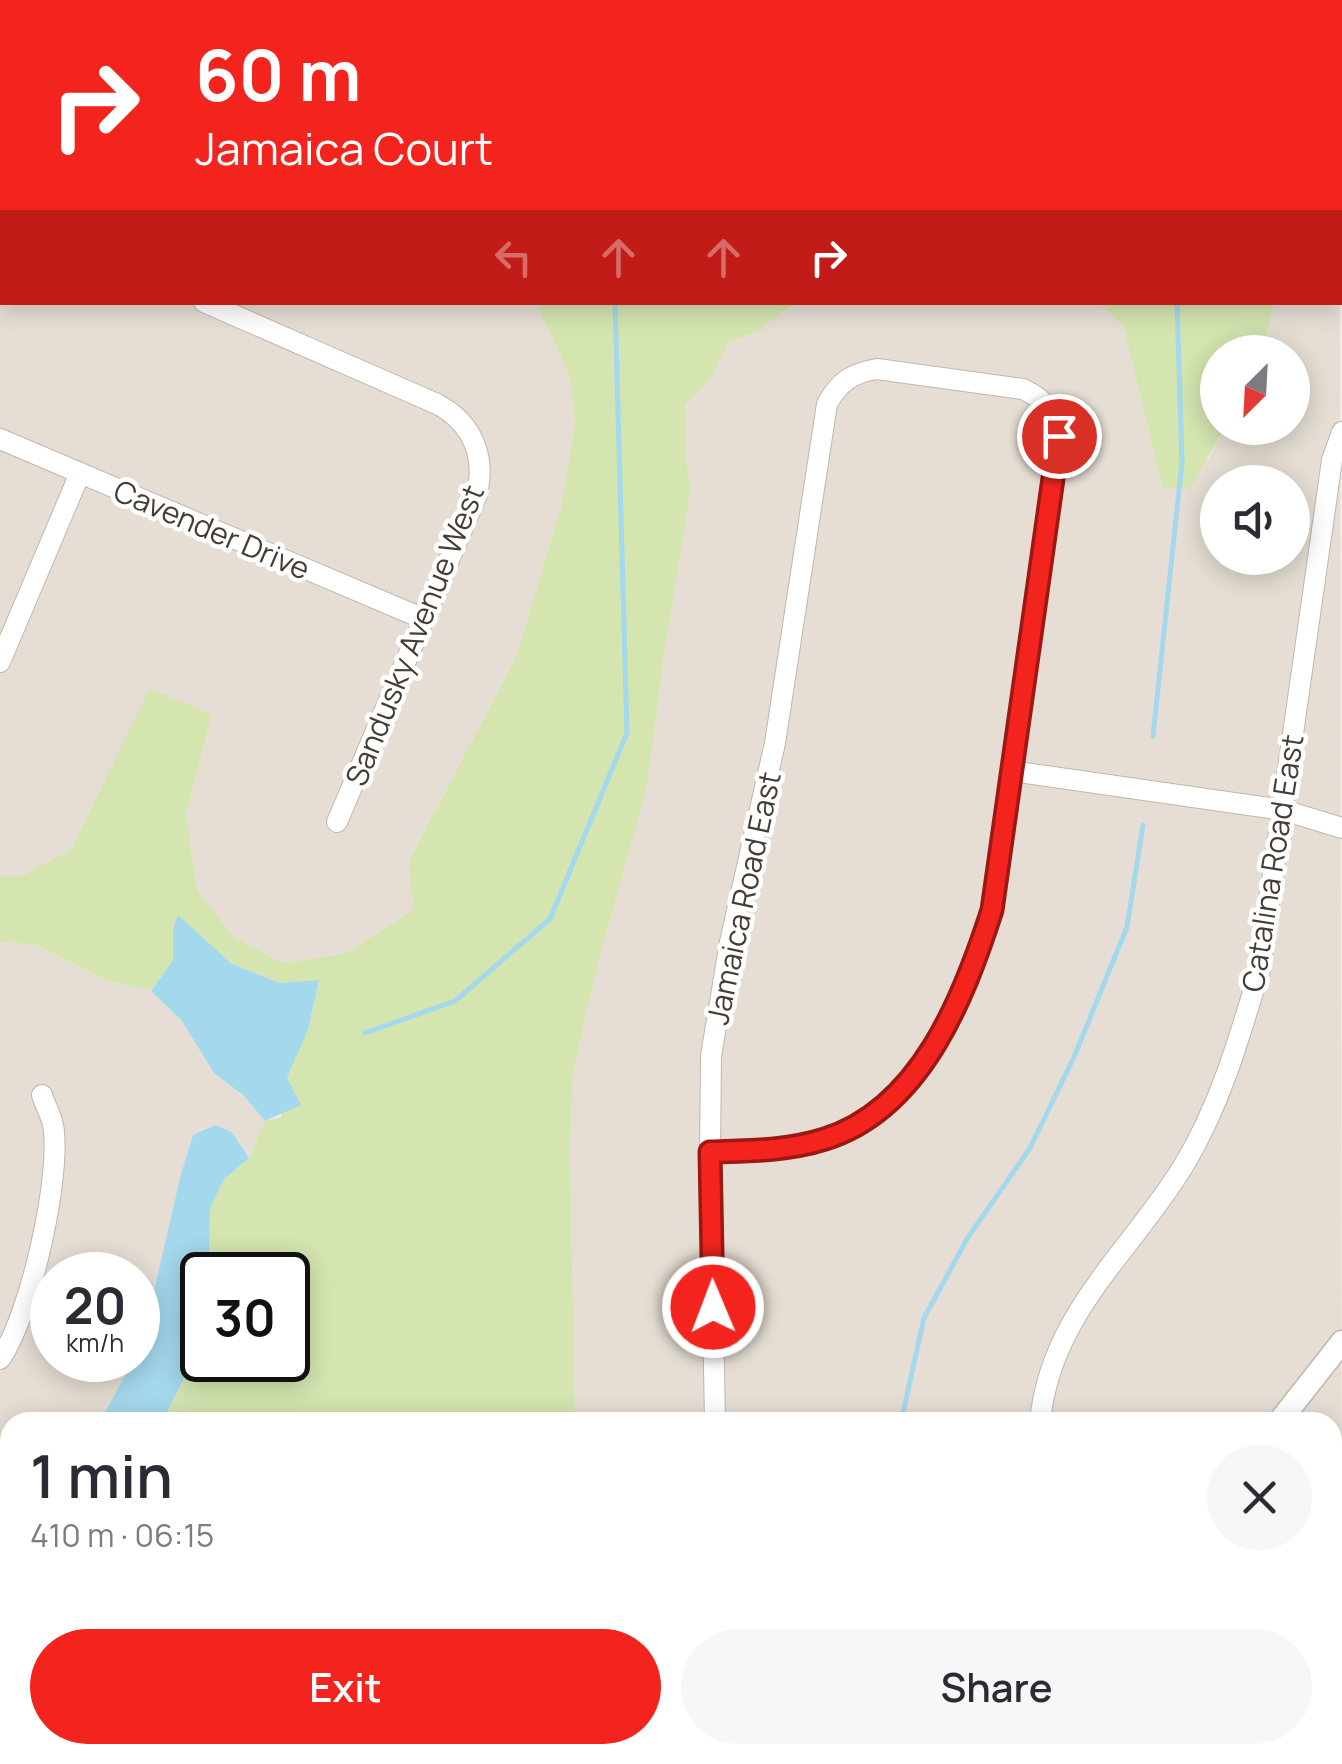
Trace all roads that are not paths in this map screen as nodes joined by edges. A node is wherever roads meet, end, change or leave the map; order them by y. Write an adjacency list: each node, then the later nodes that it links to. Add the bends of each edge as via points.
1 (211, 305): 5 (street, Sandusky Avenue West, via 447,409 468,430 481,466 476,497)
2 (1342, 432): 8 (street, Catalina Road East, via 1332,460)
3 (0, 438): 4 (street, Cavender Drive)
4 (80, 472): 5 (street, Cavender Drive); 6 (street)
5 (424, 619): 9 (street, Sandusky Avenue West)
6 (0, 662)
7 (1012, 771): 8 (street); 12 (street, via 992,910 978,954 939,1036 912,1075 860,1124 828,1138 790,1148); 12 (street, Jamaica Road East, via 1059,436 1054,413 1022,388 860,372 841,383 823,420 775,743 717,1010)
8 (1283, 810): 10 (street); 16 (street, Catalina Road East, via 1259,972 1225,1082 1182,1166 1082,1301 1050,1369)
9 (337, 822)
10 (1342, 828)
11 (42, 1095): 14 (street, via 54,1154 44,1227 31,1288)
12 (710, 1152): 15 (street, Jamaica Road East)
13 (1342, 1342): 17 (street)
14 (0, 1359)
15 (716, 1412)
16 (1042, 1412)
17 (1287, 1412)

